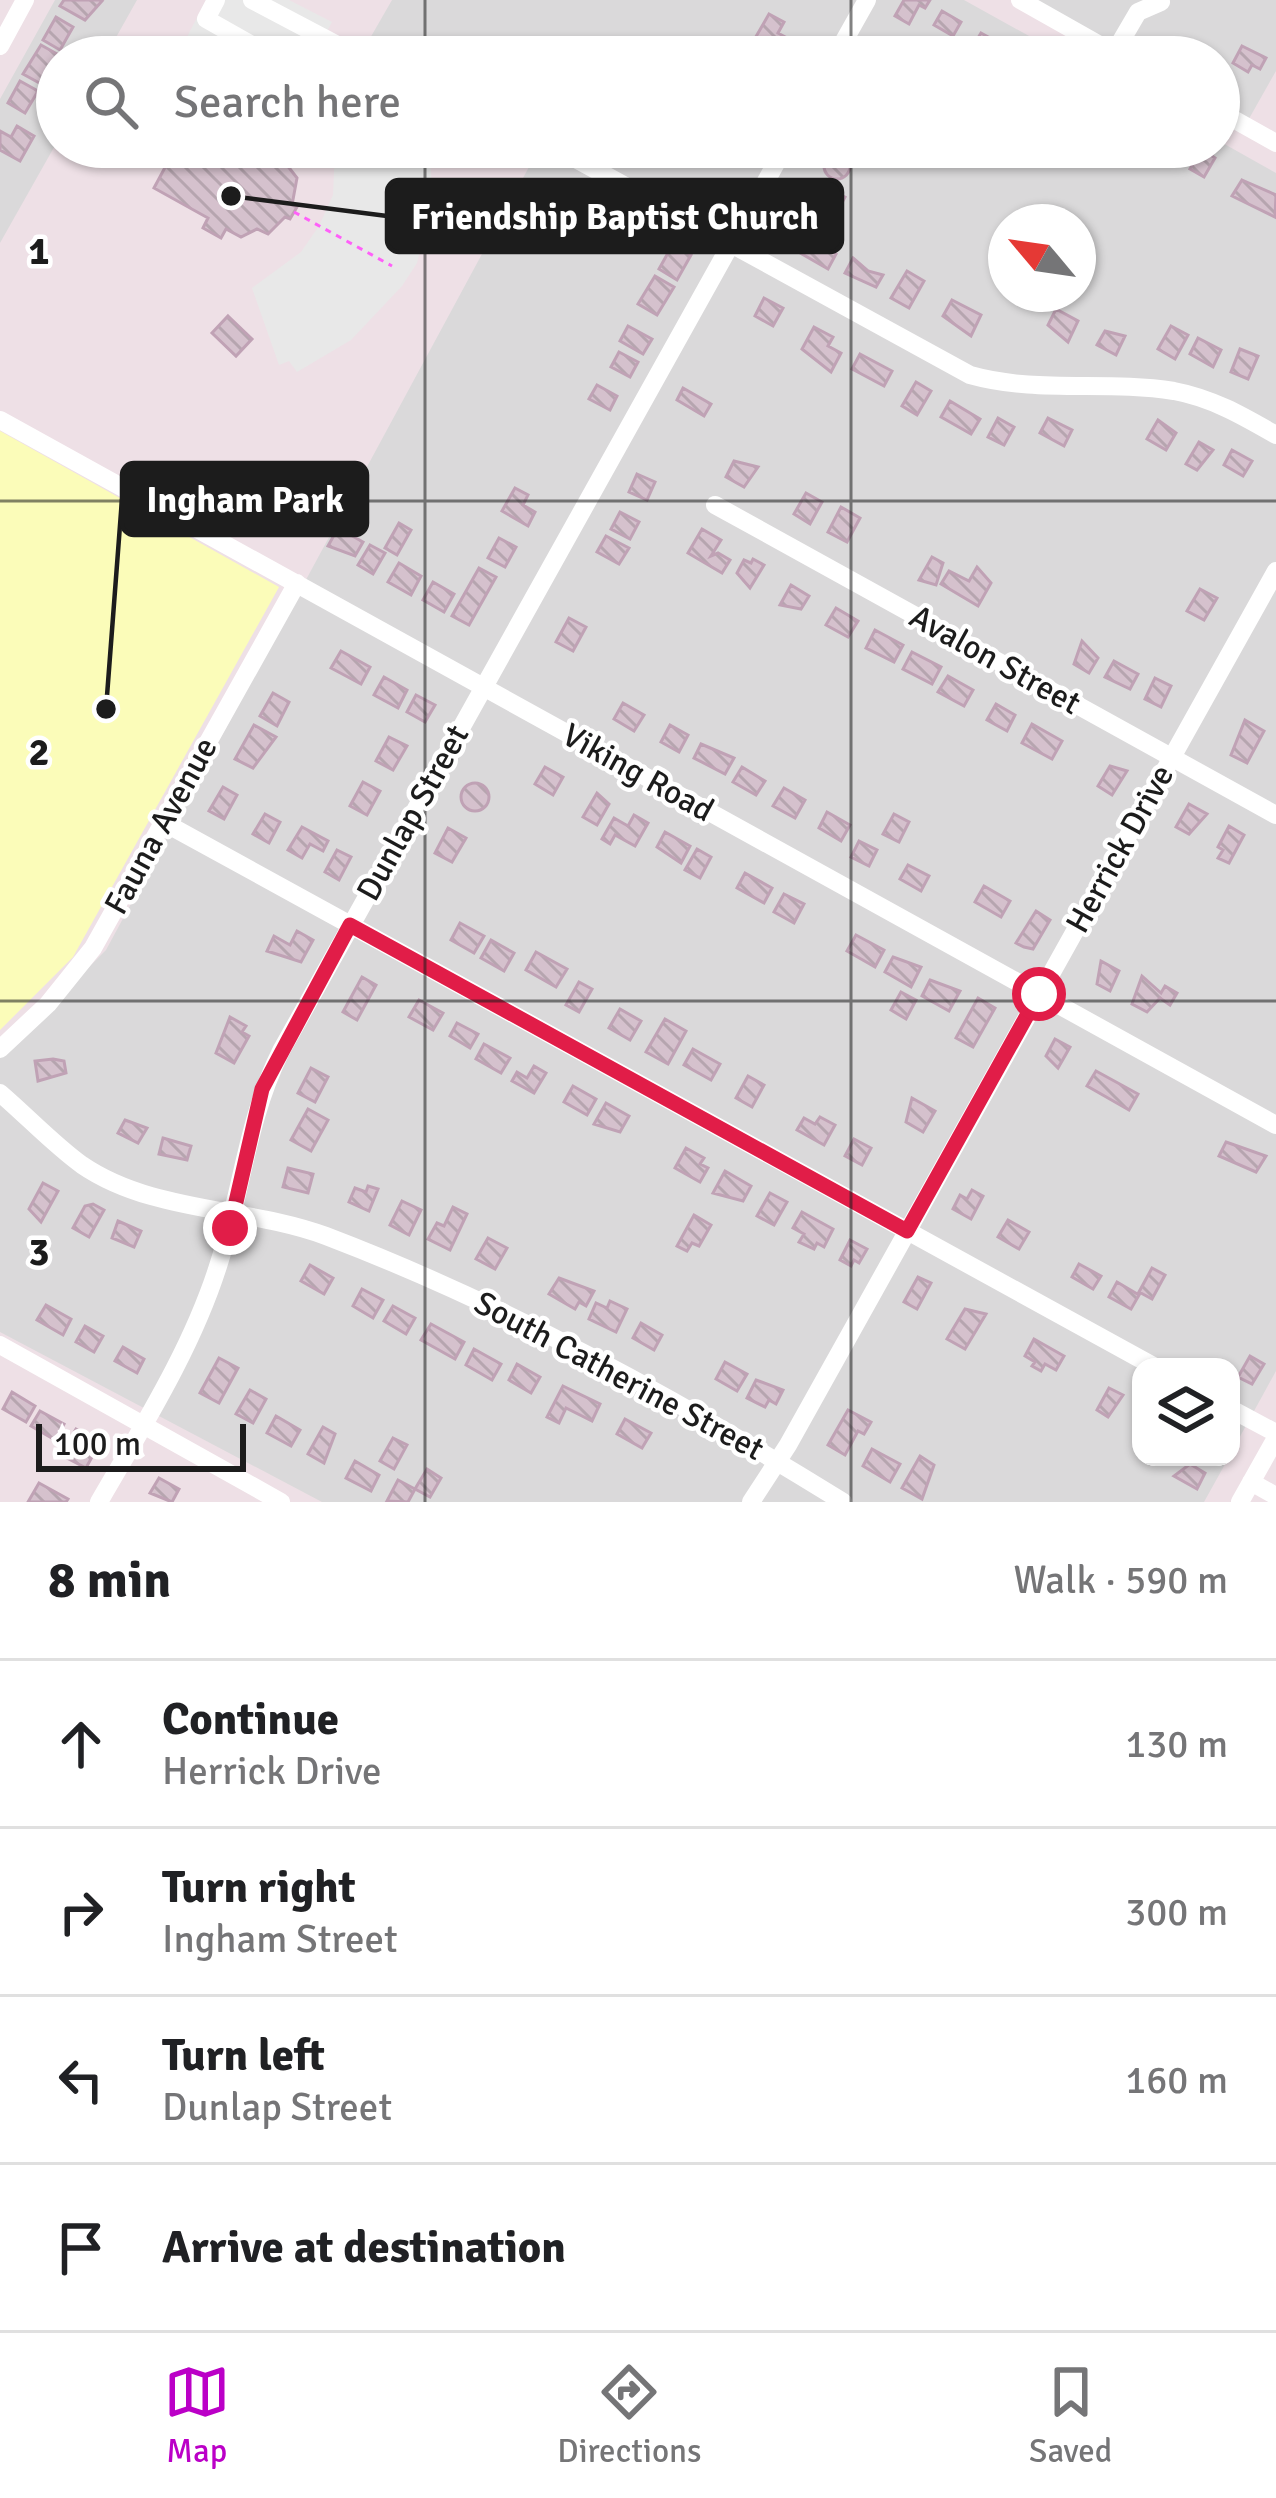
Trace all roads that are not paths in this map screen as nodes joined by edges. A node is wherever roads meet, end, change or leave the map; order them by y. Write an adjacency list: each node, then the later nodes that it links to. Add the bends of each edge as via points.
1 (25, 0): 12 (street)
2 (216, 0): 7 (street, via 206,19)
3 (252, 0): 8 (street)
4 (867, 0): 9 (street)
5 (1019, 0): 10 (street)
6 (1161, 2): 11 (street, via 1138,12)
7 (236, 36)
8 (319, 36)
9 (847, 36)
10 (1084, 36)
11 (1127, 36)
12 (0, 46)
13 (1240, 123): 14 (street)
14 (1276, 143)
15 (592, 168): 17 (street)
16 (773, 168): 17 (street, Dunlap Street)
17 (731, 244): 19 (street, via 970,375 1039,388 1175,392); 23 (street, Dunlap Street)
18 (0, 421): 22 (street, Viking Road)
19 (1276, 435)
20 (715, 505): 24 (street, Avalon Street)
21 (1276, 571): 24 (street, Herrick Drive)
22 (297, 584): 23 (street, Viking Road); 26 (street, Fauna Avenue)
23 (483, 687): 27 (street, Dunlap Street); 28 (street, Viking Road)
24 (1171, 757): 25 (street, Avalon Street); 28 (street, Herrick Drive)
25 (1276, 815)
26 (163, 822): 27 (street); 29 (street, Fauna Avenue, via 93,947)
27 (350, 925): 32 (street, Dunlap Street, via 262,1089); 33 (street)
28 (1039, 994): 31 (street, Viking Road); 33 (street, Herrick Drive)
29 (0, 1049)
30 (0, 1093): 32 (street, South Catherine Street, via 84,1166 156,1196)
31 (1276, 1125)
32 (233, 1215): 37 (street, Dunlap Street, via 205,1304); 39 (street, South Catherine Street, via 321,1234 524,1321)
33 (907, 1231): 35 (street); 39 (street, Herrick Drive)
34 (0, 1346): 37 (street)
35 (1139, 1358)
36 (1240, 1414): 38 (street)
37 (143, 1426): 42 (street, Dunlap Street); 43 (street)
38 (1276, 1436): 40 (street)
39 (777, 1460): 44 (street, Herrick Drive); 45 (street, South Catherine Street)
40 (1252, 1482): 41 (street); 46 (street)
41 (1276, 1496)
42 (99, 1502)
43 (281, 1502)
44 (751, 1502)
45 (843, 1502)
46 (1240, 1502)

